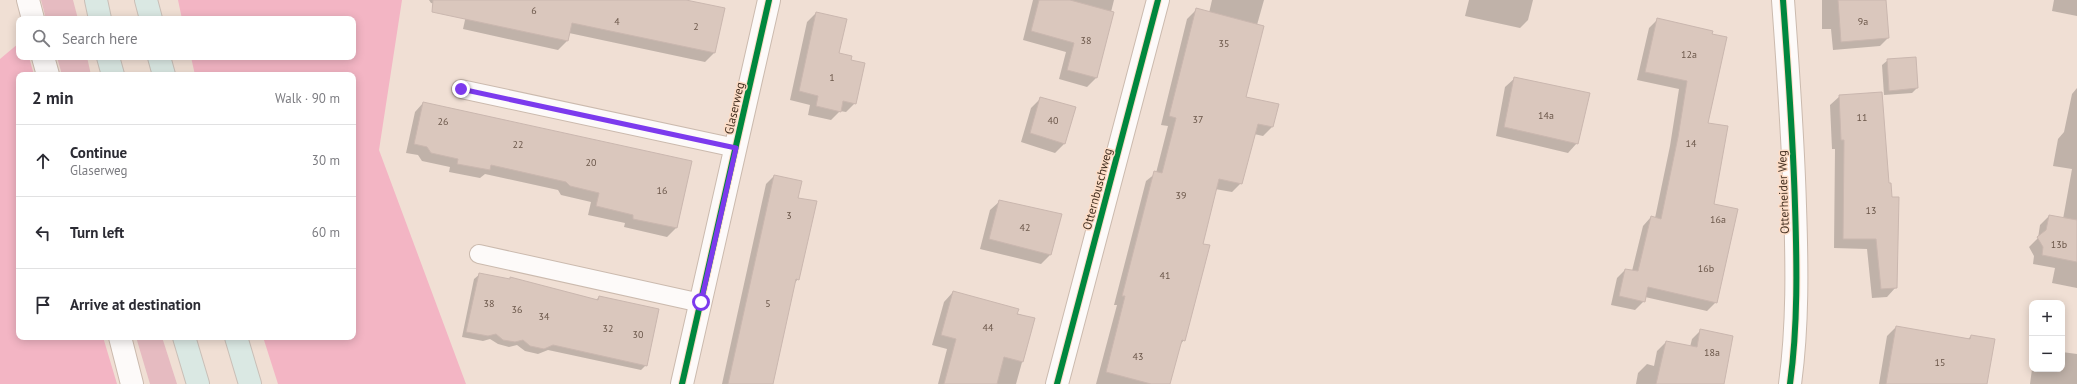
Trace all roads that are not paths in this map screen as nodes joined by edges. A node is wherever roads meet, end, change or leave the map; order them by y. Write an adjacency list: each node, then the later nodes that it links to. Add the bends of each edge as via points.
1 (28, 0): 7 (street)
2 (96, 0): 8 (highway)
3 (146, 0): 9 (highway)
4 (770, 0): 17 (street, Glaserweg)
5 (1158, 0): 27 (street, Otternbuschweg)
6 (1783, 0): 28 (street, Otterheider Weg, via 1796,246 1795,349)
7 (32, 16)
8 (99, 16)
9 (150, 16)
10 (44, 60): 13 (street)
11 (109, 60): 14 (highway)
12 (161, 60): 15 (highway)
13 (47, 72)
14 (112, 72)
15 (163, 72)
16 (461, 89): 17 (lane)
17 (736, 148): 19 (street, Glaserweg)
18 (479, 254): 19 (lane)
19 (701, 302): 26 (street, Glaserweg)
20 (121, 340): 23 (street)
21 (185, 340): 24 (highway)
22 (237, 340): 25 (highway)
23 (132, 384)
24 (198, 384)
25 (250, 384)
26 (682, 384)
27 (1057, 384)
28 (1790, 384)

